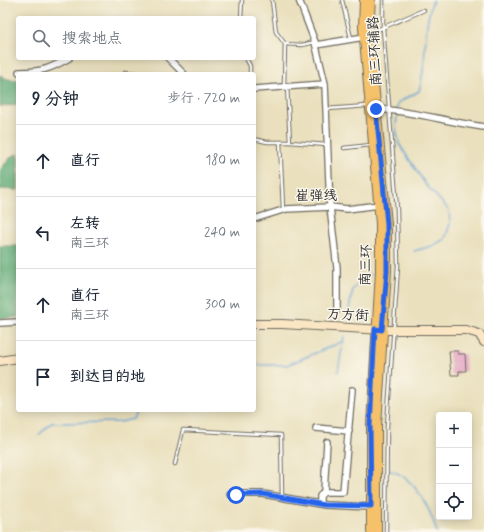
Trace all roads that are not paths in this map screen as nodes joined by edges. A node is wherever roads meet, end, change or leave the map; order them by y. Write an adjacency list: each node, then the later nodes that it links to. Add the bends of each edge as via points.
1 (242, 0): 9 (lane)
2 (272, 0): 13 (lane, via 276,32)
3 (299, 0): 14 (street)
4 (342, 0): 12 (lane)
5 (364, 0): 11 (main road, 南三环)
6 (371, 0): 11 (main road, 南三环)
7 (383, 0): 10 (lane, 南三环辅路)
8 (424, 10): 10 (lane)
9 (241, 16)
10 (383, 28): 11 (lane); 28 (lane, 南三环辅路)
11 (367, 35): 12 (street); 26 (main road, 南三环)
12 (351, 39): 14 (street)
13 (285, 44): 14 (lane); 24 (lane)
14 (316, 44): 23 (street)
15 (65, 60): 19 (street, via 52,68)
16 (171, 60): 21 (street)
17 (247, 60): 22 (lane)
18 (19, 72): 20 (street)
19 (37, 72)
20 (37, 72)
21 (182, 72)
22 (250, 72)
23 (325, 84): 24 (street); 27 (street)
24 (286, 87): 25 (street); 32 (lane)
25 (256, 89)
26 (373, 107): 27 (lane); 28 (street); 33 (main road, 南三环); 44 (main road, 南三环, via 387,224 387,271)
27 (326, 109): 34 (street)
28 (390, 110): 29 (street); 45 (lane, 南三环辅路, via 397,210)
29 (484, 127)
30 (256, 139): 31 (lane)
31 (280, 142): 32 (lane); 38 (lane)
32 (290, 142): 34 (lane)
33 (373, 145): 35 (lane); 36 (main road, 南三环)
34 (327, 146): 37 (street)
35 (344, 148)
36 (379, 205): 37 (street, 崔弹线, via 347,209); 44 (main road, 南三环)
37 (330, 206): 38 (street, 崔弹线); 40 (street, via 337,268)
38 (283, 210): 39 (street, 崔弹线)
39 (256, 218)
40 (337, 310)
41 (16, 322): 42 (street)
42 (0, 323)
43 (256, 324): 44 (street, 万方街)
44 (379, 330): 45 (street, 万方街); 58 (main road, 南三环, via 370,425); 60 (main road, 南三环)
45 (395, 330): 46 (street, 万方街, via 466,330 479,334); 61 (lane, 南三环辅路, via 387,426)
46 (484, 342)
47 (16, 358): 48 (street)
48 (0, 361)
49 (352, 390): 51 (street)
50 (316, 428): 51 (street)
51 (349, 431): 54 (street, via 343,492)
52 (327, 442): 54 (street)
53 (175, 464): 56 (lane, via 183,430 280,435)
54 (324, 492): 57 (street, via 320,496)
55 (230, 494): 56 (street, via 263,494)
56 (282, 498): 57 (street)
57 (320, 504): 58 (street)
58 (371, 506): 59 (main road, 南三环)
59 (371, 532)
60 (377, 532)
61 (386, 532)

